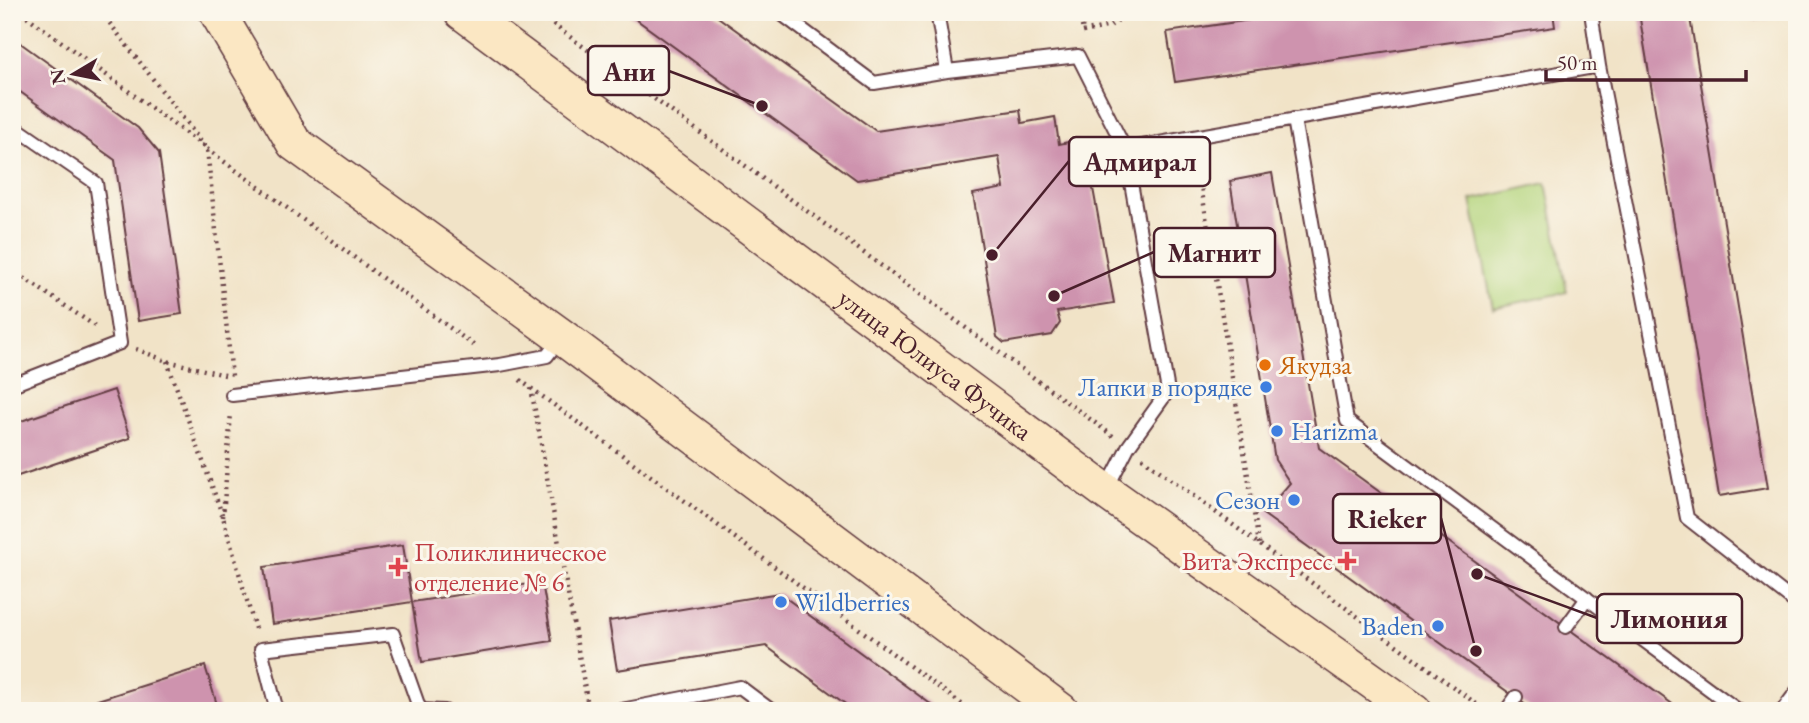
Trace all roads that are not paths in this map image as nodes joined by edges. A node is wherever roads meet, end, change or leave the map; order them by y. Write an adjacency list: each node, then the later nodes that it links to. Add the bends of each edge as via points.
1 (217, 12): 11 (main road, via 294,143)
2 (462, 12): 14 (main road, улица Юлиуса Фучика)
3 (779, 12): 7 (lane, via 874,83)
4 (937, 12): 7 (lane)
5 (1591, 12): 6 (lane)
6 (1599, 66): 8 (lane); 16 (lane, via 1687,518)
7 (947, 71): 10 (lane, via 1078,56)
8 (1294, 119): 10 (lane); 15 (lane, via 1347,421)
9 (12, 125): 12 (lane, via 96,183 120,343)
10 (1125, 149): 14 (lane, via 1168,391 1128,447)
11 (562, 337): 13 (lane, via 547,356 500,365); 25 (main road)
12 (12, 385)
13 (232, 395)
14 (1105, 491): 26 (main road, улица Юлиуса Фучика)
15 (1587, 598): 17 (lane); 28 (lane)
16 (1797, 604)
17 (1566, 627)
18 (1797, 691): 29 (lane)
19 (1516, 697): 27 (lane)
20 (420, 710): 21 (lane, via 393,635 261,649); 22 (lane)
21 (277, 711)
22 (445, 711)
23 (616, 711): 24 (lane, via 740,687)
24 (772, 711)
25 (1062, 711)
26 (1414, 711)
27 (1506, 711)
28 (1739, 711)
29 (1782, 711)

